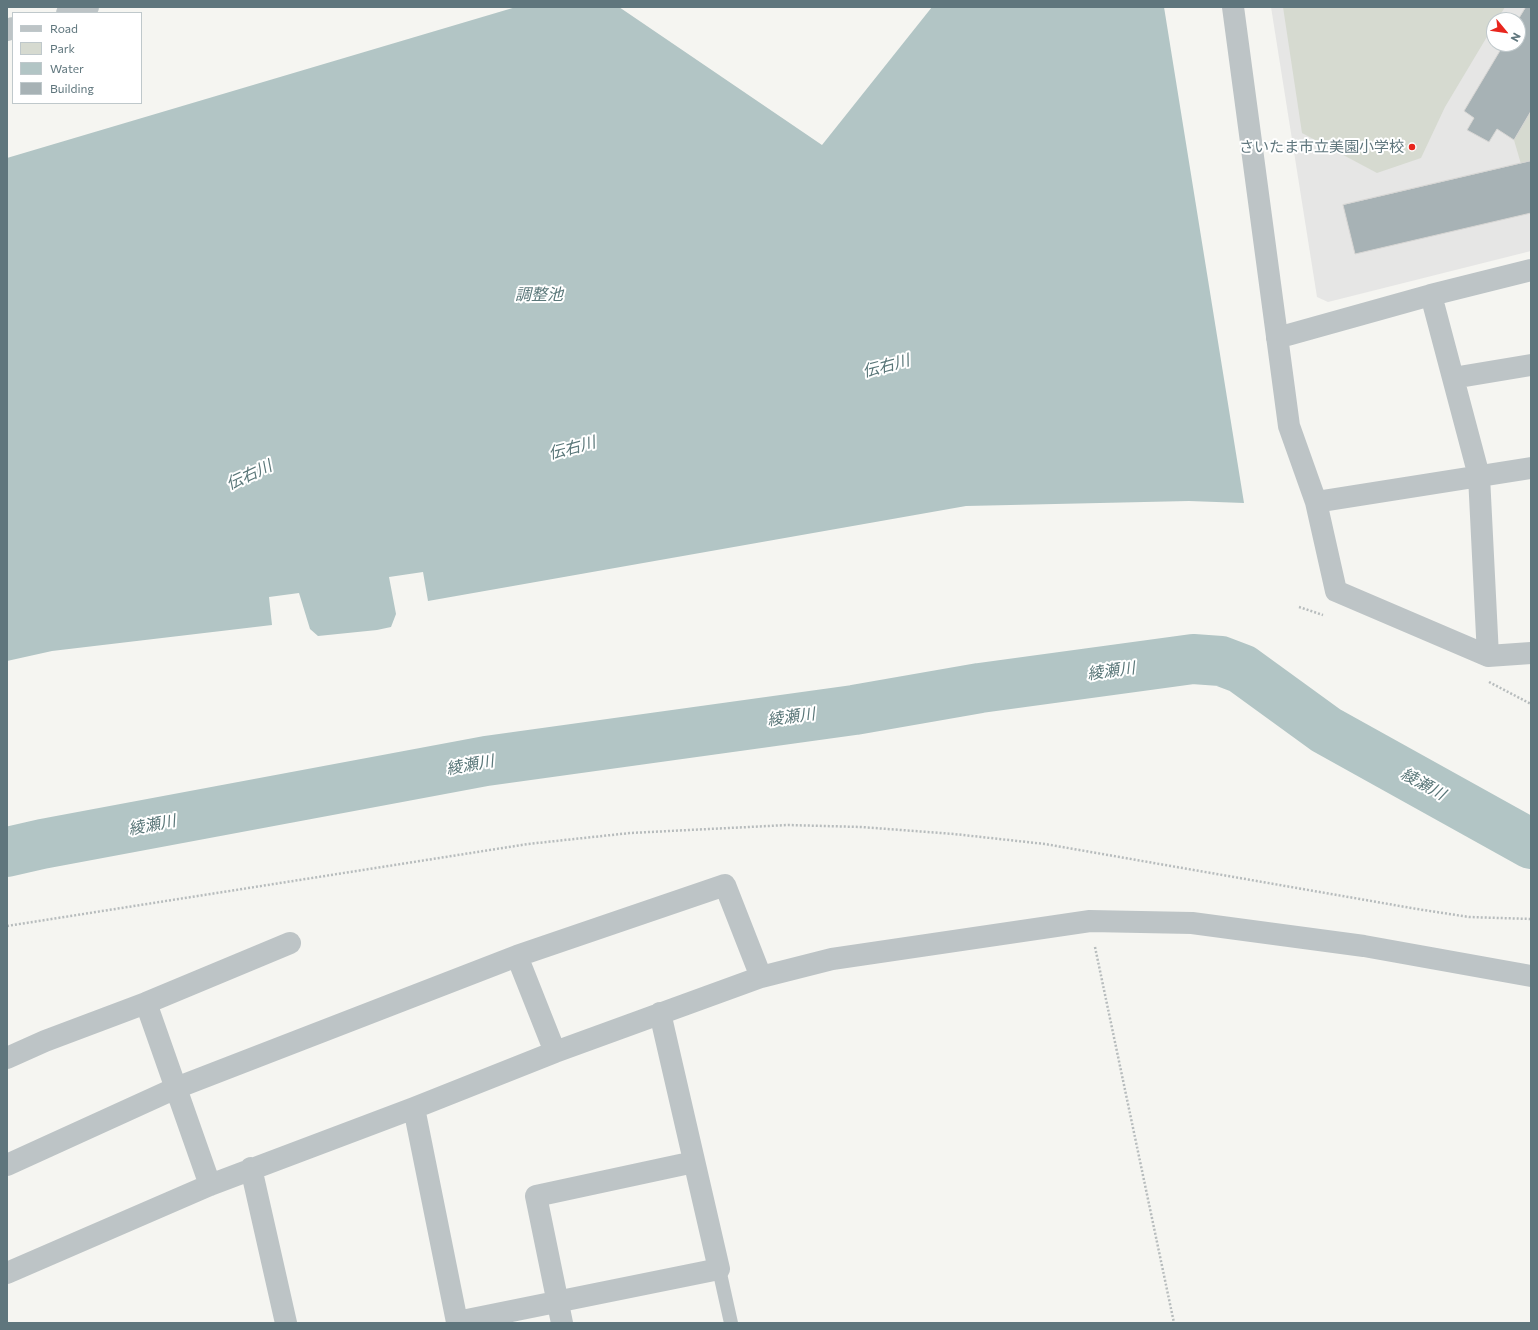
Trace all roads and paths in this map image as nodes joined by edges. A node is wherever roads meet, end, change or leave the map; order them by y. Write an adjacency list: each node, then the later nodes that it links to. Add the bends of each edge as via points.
1 (88, 7): 3 (street)
2 (1233, 7): 6 (street)
3 (70, 12)
4 (1531, 270): 5 (street)
5 (1431, 295): 6 (street); 8 (street)
6 (1277, 338): 11 (street, via 1289,426)
7 (1531, 365): 8 (street)
8 (1453, 378): 10 (street)
9 (1531, 468): 10 (street)
10 (1479, 476): 11 (street); 13 (street)
11 (1316, 502): 13 (street, via 1336,591)
12 (1531, 653): 13 (street)
13 (1488, 656)
14 (1531, 919): 16 (path, via 1468,917 1045,844 861,827 788,825 630,832 528,844)
15 (1090, 921): 19 (street, via 1192,923 1364,946); 20 (street, via 832,959); 36 (path)
16 (7, 926)
17 (290, 943): 21 (street)
18 (517, 956): 20 (street, via 724,885); 23 (street); 25 (street)
19 (1531, 976)
20 (761, 977): 22 (street)
21 (146, 1003): 24 (street, via 44,1041); 25 (street)
22 (660, 1013): 23 (street); 27 (street)
23 (555, 1052): 26 (street)
24 (7, 1058)
25 (176, 1088): 28 (street); 30 (street)
26 (414, 1108): 29 (street); 33 (street, via 457,1322)
27 (694, 1162): 31 (street); 33 (street, via 536,1196)
28 (7, 1165)
29 (252, 1168): 30 (street); 34 (street)
30 (210, 1184): 32 (street)
31 (719, 1269): 33 (street); 35 (lane)
32 (7, 1273)
33 (559, 1313)
34 (286, 1323)
35 (731, 1323)
36 (1174, 1323)

